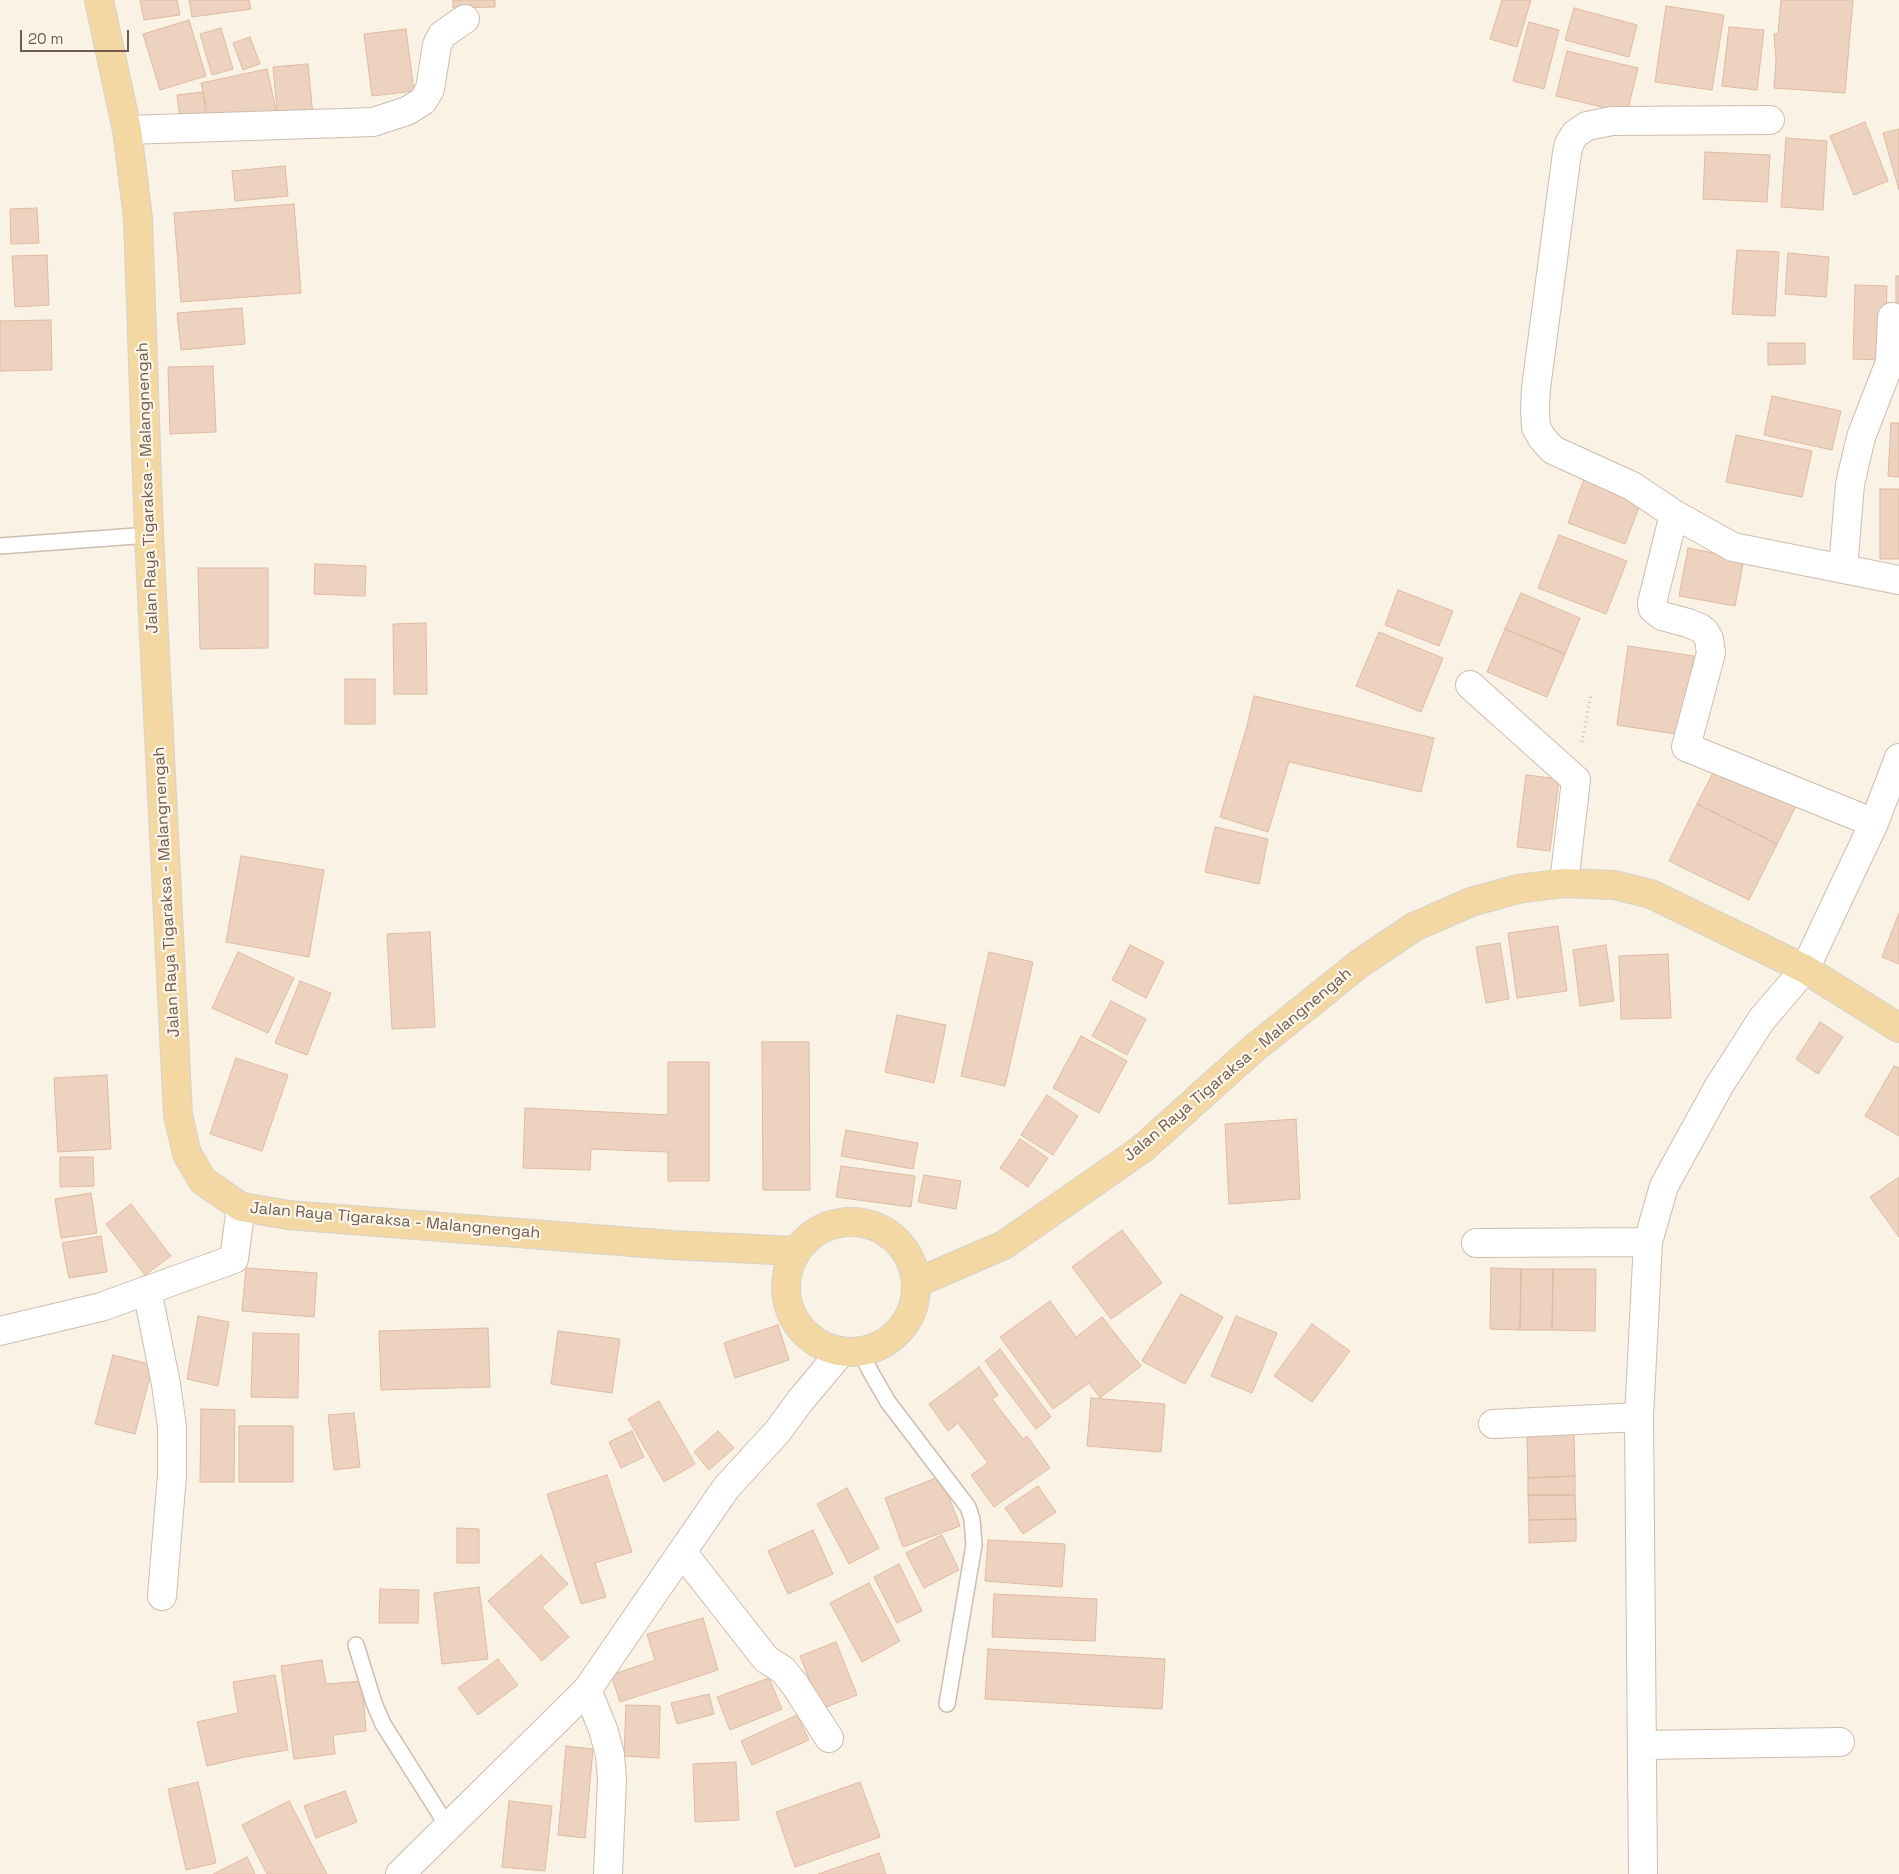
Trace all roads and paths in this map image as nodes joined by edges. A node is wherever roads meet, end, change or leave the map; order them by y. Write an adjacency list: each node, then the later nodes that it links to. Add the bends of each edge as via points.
1 (99, 0): 4 (main road, Jalan Raya Tigaraksa - Malangnengah)
2 (465, 19): 4 (street, via 442,35 437,45 430,88 423,101 407,111 373,122)
3 (1770, 120): 6 (street, via 1612,121 1587,126 1575,134 1569,144 1536,388 1536,427 1553,450 1632,486)
4 (127, 130): 7 (main road, Jalan Raya Tigaraksa - Malangnengah, via 138,218)
5 (1892, 317): 9 (street, via 1890,362 1861,437 1850,484)
6 (1674, 514): 9 (street, via 1734,547); 15 (street, via 1653,609 1662,616 1700,628 1709,639 1711,653 1686,747)
7 (149, 535): 8 (lane); 19 (main road, Jalan Raya Tigaraksa - Malangnengah, via 178,1114 187,1154 203,1181)
8 (0, 546)
9 (1843, 569): 10 (street)
10 (1899, 580)
11 (1470, 685): 14 (street)
12 (1591, 696): 14 (path)
13 (1899, 758): 15 (street)
14 (1576, 780): 16 (street)
15 (1874, 823): 17 (street)
16 (1564, 883): 17 (main road, Jalan Raya Tigaraksa - Malangnengah, via 1614,884 1651,894); 23 (main road, Jalan Raya Tigaraksa - Malangnengah, via 1518,889 1471,902 1414,927 1359,964 1252,1050 1142,1149 1004,1245)
17 (1805, 969): 18 (main road, Jalan Raya Tigaraksa - Malangnengah); 20 (street, via 1762,1019 1719,1086 1664,1186)
18 (1899, 1028)
19 (241, 1207): 22 (main road, Jalan Raya Tigaraksa - Malangnengah, via 318,1217 671,1245); 24 (street, via 234,1259)
20 (1648, 1242): 21 (street); 27 (street)
21 (1476, 1243)
22 (795, 1251): 23 (main road, via 822,1229 858,1223 876,1227 904,1249); 26 (main road, via 785,1286 794,1320 821,1346)
23 (916, 1282): 26 (main road, via 915,1300 908,1319 896,1335 880,1346)
24 (146, 1290): 25 (street, via 101,1307); 30 (street, via 172,1427 172,1475)
25 (0, 1332)
26 (851, 1352): 29 (street, via 800,1401 778,1431 726,1488); 33 (lane, via 968,1506 972,1519 974,1545)
27 (1639, 1417): 28 (street); 36 (street)
28 (1493, 1424)
29 (682, 1552): 32 (street); 34 (street, via 766,1659 783,1670 795,1685)
30 (162, 1596)
31 (356, 1645): 37 (lane, via 383,1724)
32 (587, 1690): 37 (street); 39 (street, via 610,1755)
33 (947, 1704)
34 (829, 1738)
35 (1840, 1742): 36 (street)
36 (1642, 1745): 40 (street)
37 (448, 1827): 38 (street)
38 (400, 1874)
39 (608, 1874)
40 (1643, 1874)

